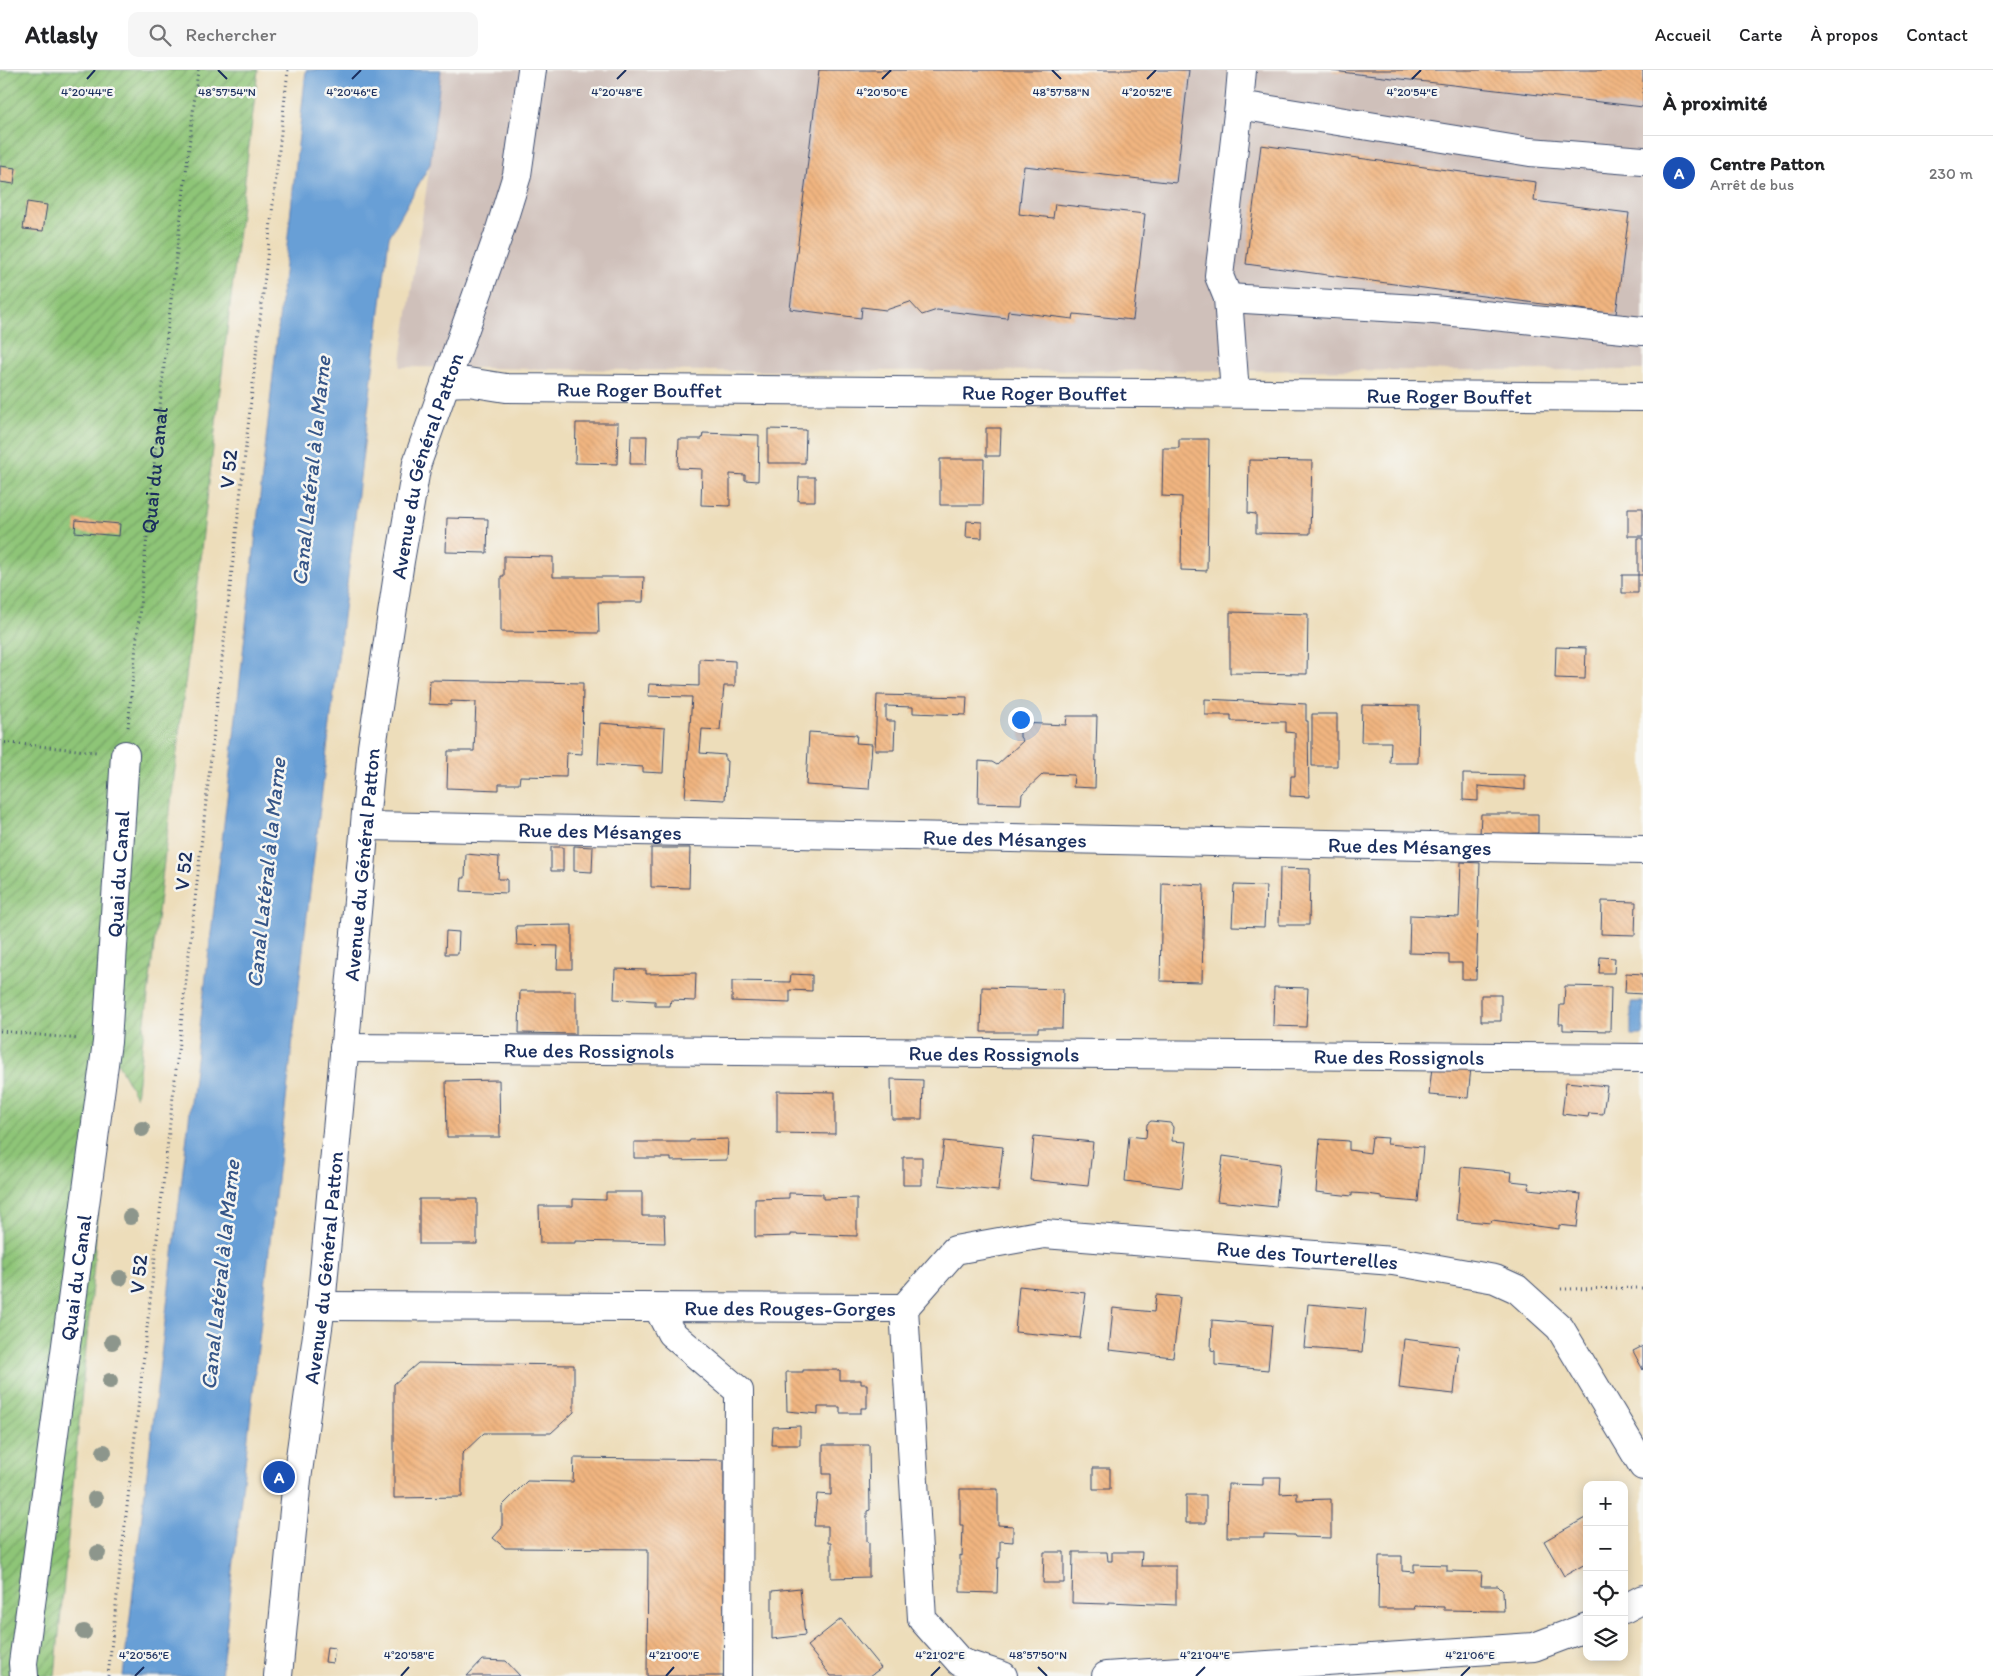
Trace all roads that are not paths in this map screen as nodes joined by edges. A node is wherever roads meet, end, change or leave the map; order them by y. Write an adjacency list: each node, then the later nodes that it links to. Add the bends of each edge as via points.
1 (532, 70): 7 (street, Avenue du Général Patton, via 517,175)
2 (1242, 70): 3 (street)
3 (1238, 105): 4 (street, via 1530,152); 5 (street, via 1219,276)
4 (1643, 161)
5 (1228, 298): 6 (street, via 1434,310); 8 (street)
6 (1643, 331)
7 (446, 383): 8 (street, Rue Roger Bouffet, via 468,382 506,388); 11 (street, Avenue du Général Patton, via 417,463 372,747)
8 (1235, 393): 9 (street, Rue Roger Bouffet)
9 (1643, 397)
10 (125, 755): 22 (street, Quai du Canal, via 107,1042 23,1663)
11 (366, 826): 12 (street, Rue des Mésanges); 13 (street, Avenue du Général Patton)
12 (1643, 850)
13 (344, 1048): 14 (street, Rue des Rossignols); 15 (street, Avenue du Général Patton)
14 (1643, 1058)
15 (321, 1306): 16 (street, Rue des Rouges-Gorges); 23 (street, Avenue du Général Patton, via 297,1479)
16 (658, 1308): 17 (street, Rue des Rouges-Gorges); 24 (street, via 670,1334 739,1391)
17 (904, 1308): 18 (street, Rue des Tourterelles, via 954,1250 1044,1234 1393,1261 1495,1279 1518,1289 1560,1328); 25 (street, Rue des Rouges-Gorges, via 922,1619 960,1662)
18 (1643, 1466)
19 (1643, 1599): 20 (street)
20 (1628, 1607)
21 (1583, 1629): 26 (street, via 1534,1647)
22 (24, 1676)
23 (278, 1676)
24 (738, 1676)
25 (1003, 1676)
26 (1106, 1676)

